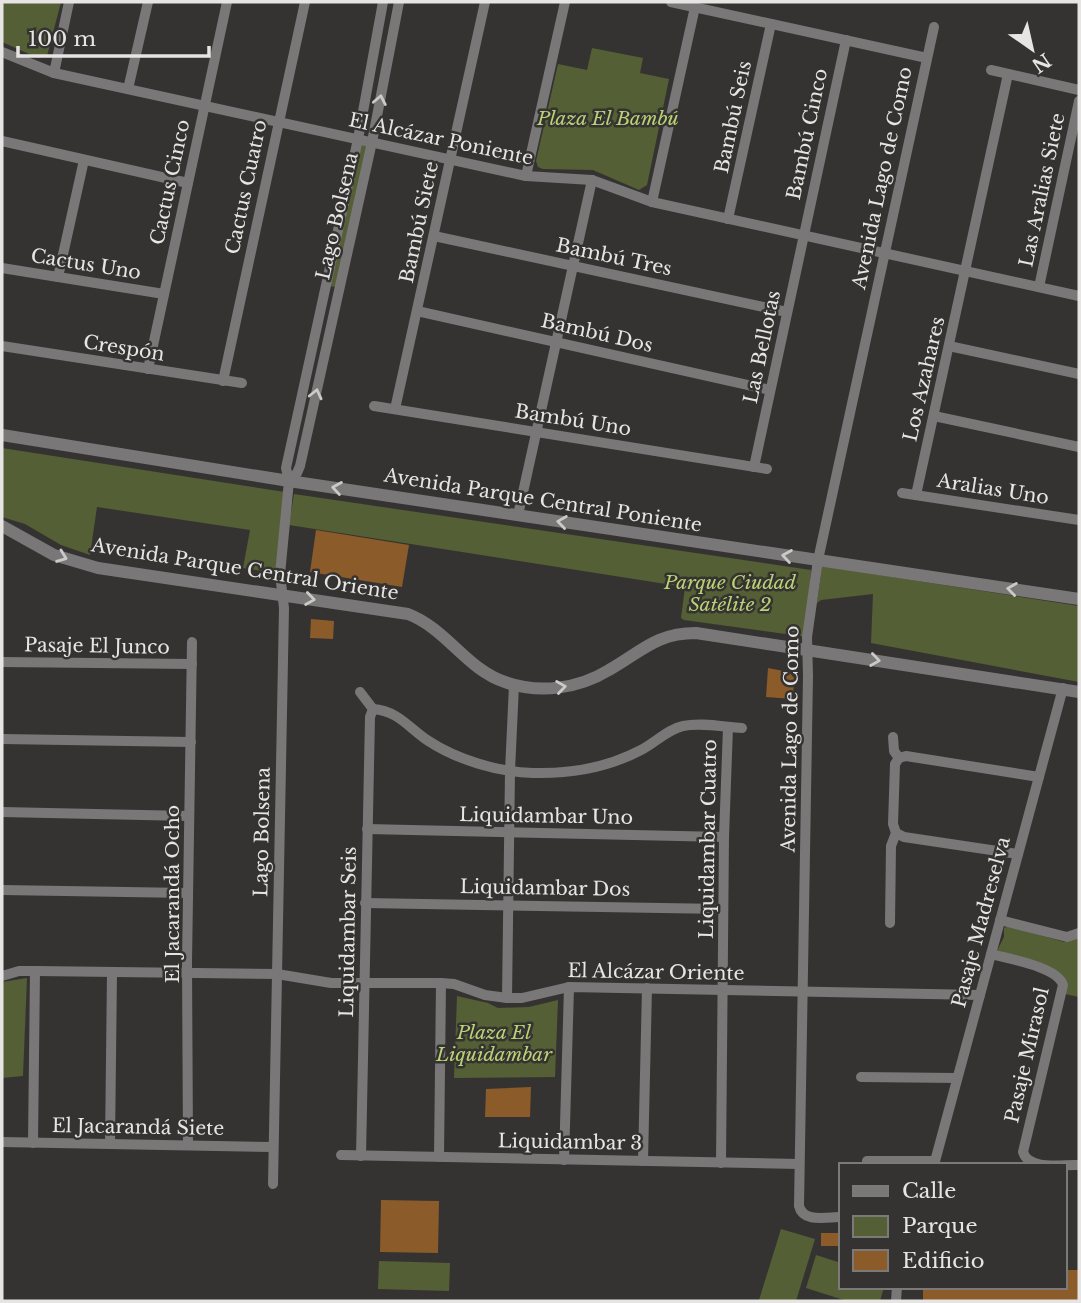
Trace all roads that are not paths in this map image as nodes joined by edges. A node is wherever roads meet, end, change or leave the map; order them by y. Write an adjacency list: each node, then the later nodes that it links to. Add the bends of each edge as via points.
1 (69, 2): 17 (street)
2 (148, 2): 19 (street)
3 (227, 2): 22 (street, Cactus Cinco)
4 (305, 2): 23 (street, Cactus Cuatro)
5 (383, 2): 24 (street, Lago Bolsena)
6 (399, 2): 26 (street, Lago Bolsena, one-way to 6)
7 (485, 2): 28 (street, Bambú Siete)
8 (565, 2): 29 (street)
9 (671, 2): 10 (street)
10 (695, 7): 11 (street); 32 (street)
11 (771, 24): 13 (street); 33 (street, Bambú Seis)
12 (933, 27): 15 (street, Avenida Lago de Como)
13 (846, 40): 15 (street); 34 (street, Bambú Cinco)
14 (2, 51): 17 (street, El Alcázar Poniente)
15 (927, 58): 36 (street, Avenida Lago de Como)
16 (990, 70): 18 (street)
17 (54, 73): 19 (street, El Alcázar Poniente)
18 (1008, 74): 20 (street); 39 (street, Los Azahares)
19 (128, 89): 22 (street, El Alcázar Poniente)
20 (1079, 90)
21 (1079, 101): 41 (street, Las Aralias Siete)
22 (204, 106): 23 (street, El Alcázar Poniente); 31 (street, Cactus Cinco)
23 (278, 122): 24 (street, El Alcázar Poniente); 53 (street, Cactus Cuatro)
24 (358, 139): 26 (street, El Alcázar Poniente); 44 (street, Lago Bolsena)
25 (2, 141): 27 (street)
26 (372, 142): 28 (street, El Alcázar Poniente); 47 (street, Lago Bolsena)
27 (84, 159): 31 (street); 40 (street)
28 (450, 160): 29 (street, El Alcázar Poniente); 35 (street, Bambú Siete)
29 (526, 176): 30 (street, El Alcázar Poniente)
30 (592, 180): 32 (street, El Alcázar Poniente); 37 (street)
31 (188, 183): 42 (street, Cactus Cinco)
32 (652, 202): 33 (street, El Alcázar Poniente)
33 (728, 219): 34 (street, El Alcázar Poniente)
34 (803, 235): 36 (street, El Alcázar Poniente); 46 (street, Las Bellotas)
35 (433, 236): 37 (street, Bambú Tres); 45 (street, Bambú Siete)
36 (883, 253): 39 (street, El Alcázar Poniente); 70 (street, Avenida Lago de Como)
37 (573, 266): 46 (street, Bambú Tres); 48 (street)
38 (2, 268): 40 (street, Cactus Uno)
39 (966, 271): 41 (street, El Alcázar Poniente); 50 (street, Los Azahares)
40 (58, 277): 42 (street, Cactus Uno)
41 (1040, 287): 43 (street, El Alcázar Poniente)
42 (164, 294): 51 (street, Cactus Cinco)
43 (1079, 296)
44 (320, 311): 47 (street); 64 (street, Lago Bolsena, via 287,464)
45 (417, 311): 48 (street, Bambú Dos); 57 (street, Bambú Siete)
46 (787, 312): 55 (street, Las Bellotas)
47 (334, 313): 64 (street, Lago Bolsena, one-way to 47, via 300,466)
48 (556, 342): 55 (street, Bambú Dos); 59 (street)
49 (2, 346): 51 (street, Crespón)
50 (949, 346): 52 (street); 58 (street, Los Azahares)
51 (148, 369): 53 (street, Crespón)
52 (1079, 374)
53 (223, 381): 54 (street, Crespón)
54 (242, 383)
55 (770, 390): 62 (street, Las Bellotas)
56 (374, 406): 57 (street, Bambú Uno)
57 (395, 409): 59 (street, Bambú Uno)
58 (934, 416): 61 (street); 66 (street, Los Azahares)
59 (536, 432): 62 (street, Bambú Uno); 67 (street)
60 (2, 435): 64 (street, Avenida Parque Central Poniente)
61 (1079, 447)
62 (754, 467): 63 (street, Bambú Uno)
63 (766, 469)
64 (289, 481): 67 (street, Avenida Parque Central Poniente, one-way to 64); 71 (street, Lago Bolsena, via 280,574)
65 (902, 493): 66 (street, Aralias Uno)
66 (916, 495): 68 (street, Aralias Uno)
67 (518, 515): 70 (street, Avenida Parque Central Poniente, one-way to 67)
68 (1079, 520)
69 (2, 526): 71 (street, Avenida Parque Central Oriente, one-way to 71, via 83,565)
70 (818, 560): 72 (street, Avenida Parque Central Poniente, one-way to 70); 74 (street, Avenida Lago de Como)
71 (283, 595): 77 (street, Avenida Parque Central Oriente, one-way to 77, via 412,616 484,673); 109 (street, Lago Bolsena)
72 (1079, 599)
73 (192, 642): 76 (street, El Jacarandá Ocho)
74 (807, 650): 77 (street, Avenida Parque Central Oriente, one-way to 74, via 548,689 584,682 649,643 687,633); 78 (street, Avenida Parque Central Oriente, one-way to 78); 116 (street, Avenida Lago de Como)
75 (2, 662): 76 (street, Pasaje El Junco)
76 (192, 664): 86 (street, El Jacarandá Ocho)
77 (514, 685): 88 (street)
78 (1063, 688): 80 (street, Avenida Parque Central Oriente); 89 (street, Pasaje Madreselva)
79 (360, 692): 81 (street)
80 (1079, 692)
81 (373, 709): 88 (street, via 394,714 453,753); 92 (street, Liquidambar Seis)
82 (728, 727): 83 (street); 88 (street, via 684,726 628,757 588,770 553,774); 95 (street, Liquidambar Cuatro)
83 (742, 728)
84 (893, 737): 87 (street)
85 (2, 739): 86 (street)
86 (191, 742): 91 (street, El Jacarandá Ocho)
87 (898, 758): 89 (street); 94 (street)
88 (510, 771): 93 (street)
89 (1039, 777): 96 (street, Pasaje Madreselva)
90 (2, 812): 91 (street)
91 (190, 816): 98 (street, El Jacarandá Ocho)
92 (367, 829): 93 (street, Liquidambar Uno); 99 (street, Liquidambar Seis)
93 (510, 833): 95 (street, Liquidambar Uno); 100 (street)
94 (896, 833): 96 (street); 103 (street, via 891,846)
95 (724, 837): 101 (street, Liquidambar Cuatro)
96 (1018, 854): 102 (street, Pasaje Madreselva)
97 (2, 890): 98 (street)
98 (188, 893): 108 (street, El Jacarandá Ocho)
99 (365, 903): 100 (street, Liquidambar Dos); 112 (street, Liquidambar Seis)
100 (508, 905): 101 (street, Liquidambar Dos); 118 (street)
101 (723, 909): 115 (street, Liquidambar Cuatro)
102 (1000, 919): 104 (street, via 1067,937); 105 (street, Pasaje Madreselva)
103 (890, 923)
104 (1079, 933)
105 (991, 954): 117 (street, Pasaje Madreselva); 134 (street, Pasaje Mirasol, via 1051,971 1063,985 1023,1152)
106 (35, 971): 107 (street, El Alcázar Oriente); 110 (street, El Alcázar Oriente); 122 (street)
107 (112, 972): 108 (street, El Alcázar Oriente); 123 (street)
108 (188, 974): 109 (street, El Alcázar Oriente); 124 (street, El Jacarandá Ocho)
109 (276, 974): 112 (street, El Alcázar Oriente, via 320,983); 125 (street, Lago Bolsena)
110 (2, 976)
111 (440, 983): 112 (street, El Alcázar Oriente); 118 (street, El Alcázar Oriente); 128 (street)
112 (364, 984): 127 (street, Liquidambar Seis)
113 (569, 987): 114 (street, El Alcázar Oriente); 118 (street, El Alcázar Oriente); 129 (street)
114 (647, 988): 115 (street, El Alcázar Oriente); 130 (street)
115 (722, 990): 116 (street, El Alcázar Oriente); 132 (street, Liquidambar Cuatro)
116 (802, 992): 117 (street, El Alcázar Oriente); 135 (street, Avenida Lago de Como)
117 (980, 995): 120 (street, Pasaje Madreselva)
118 (507, 998)
119 (861, 1077): 120 (street)
120 (957, 1078): 133 (street, Pasaje Madreselva)
121 (2, 1142): 122 (street, El Jacarandá Siete)
122 (33, 1143): 123 (street, El Jacarandá Siete)
123 (110, 1144): 124 (street, El Jacarandá Siete)
124 (188, 1145): 125 (street, El Jacarandá Siete)
125 (273, 1147): 136 (street, Lago Bolsena)
126 (341, 1155): 127 (street, Liquidambar 3)
127 (361, 1156): 128 (street, Liquidambar 3)
128 (439, 1157): 129 (street, Liquidambar 3)
129 (564, 1160): 130 (street, Liquidambar 3)
130 (643, 1161): 132 (street, Liquidambar 3)
131 (867, 1161): 133 (street)
132 (721, 1163): 135 (street, Liquidambar 3)
133 (934, 1163)
134 (1032, 1163)
135 (799, 1164): 137 (street, Avenida Lago de Como, via 800,1212 810,1217)
136 (273, 1184)
137 (839, 1217)

